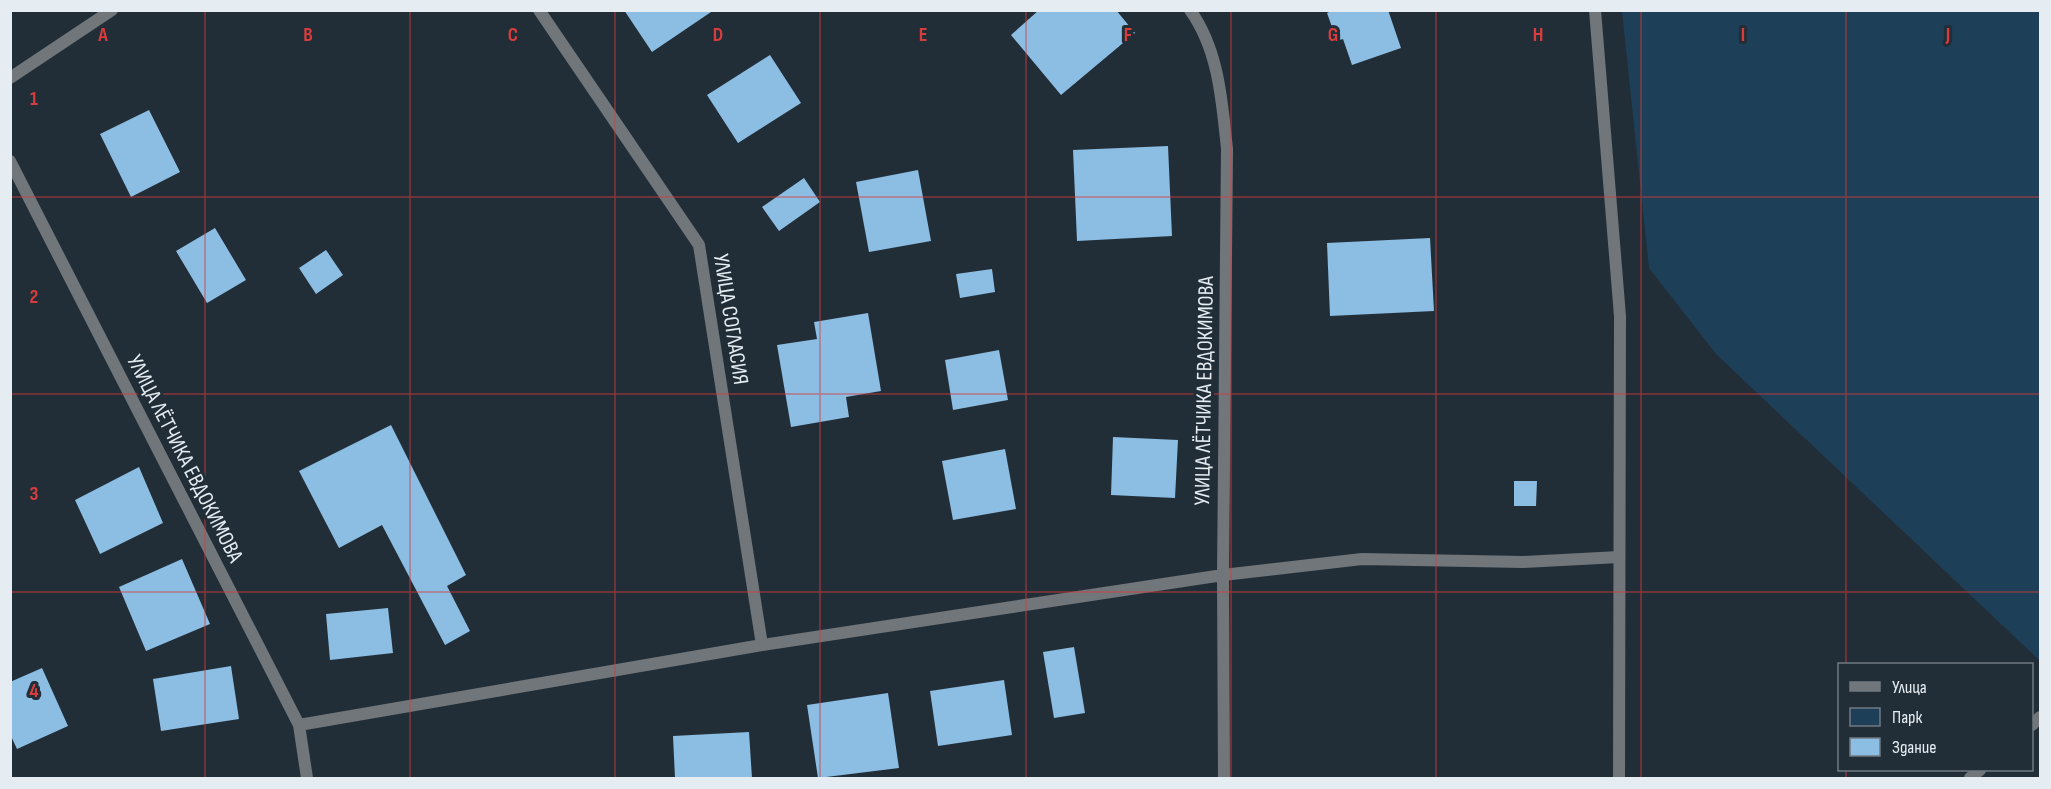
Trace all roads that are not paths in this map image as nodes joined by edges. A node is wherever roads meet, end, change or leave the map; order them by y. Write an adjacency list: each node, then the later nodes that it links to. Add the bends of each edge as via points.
1 (111, 10): 5 (street)
2 (539, 10): 9 (street, УЛИЦА СОГЛАСИЯ, via 699,245)
3 (1190, 10): 8 (street, УЛИЦА ЛЁТЧИКА ЕВДОКИМОВА, via 1200,24 1221,85 1227,149)
4 (1595, 10): 7 (street, via 1620,316)
5 (10, 78)
6 (10, 161): 10 (street, УЛИЦА ЛЁТЧИКА ЕВДОКИМОВА)
7 (1619, 557): 8 (street, via 1523,562 1362,559); 13 (street)
8 (1223, 575): 9 (street); 12 (street, УЛИЦА ЛЁТЧИКА ЕВДОКИМОВА)
9 (762, 645): 10 (street)
10 (299, 725): 11 (street, УЛИЦА ЛЁТЧИКА ЕВДОКИМОВА)
11 (308, 778)
12 (1224, 778)
13 (1618, 778)

